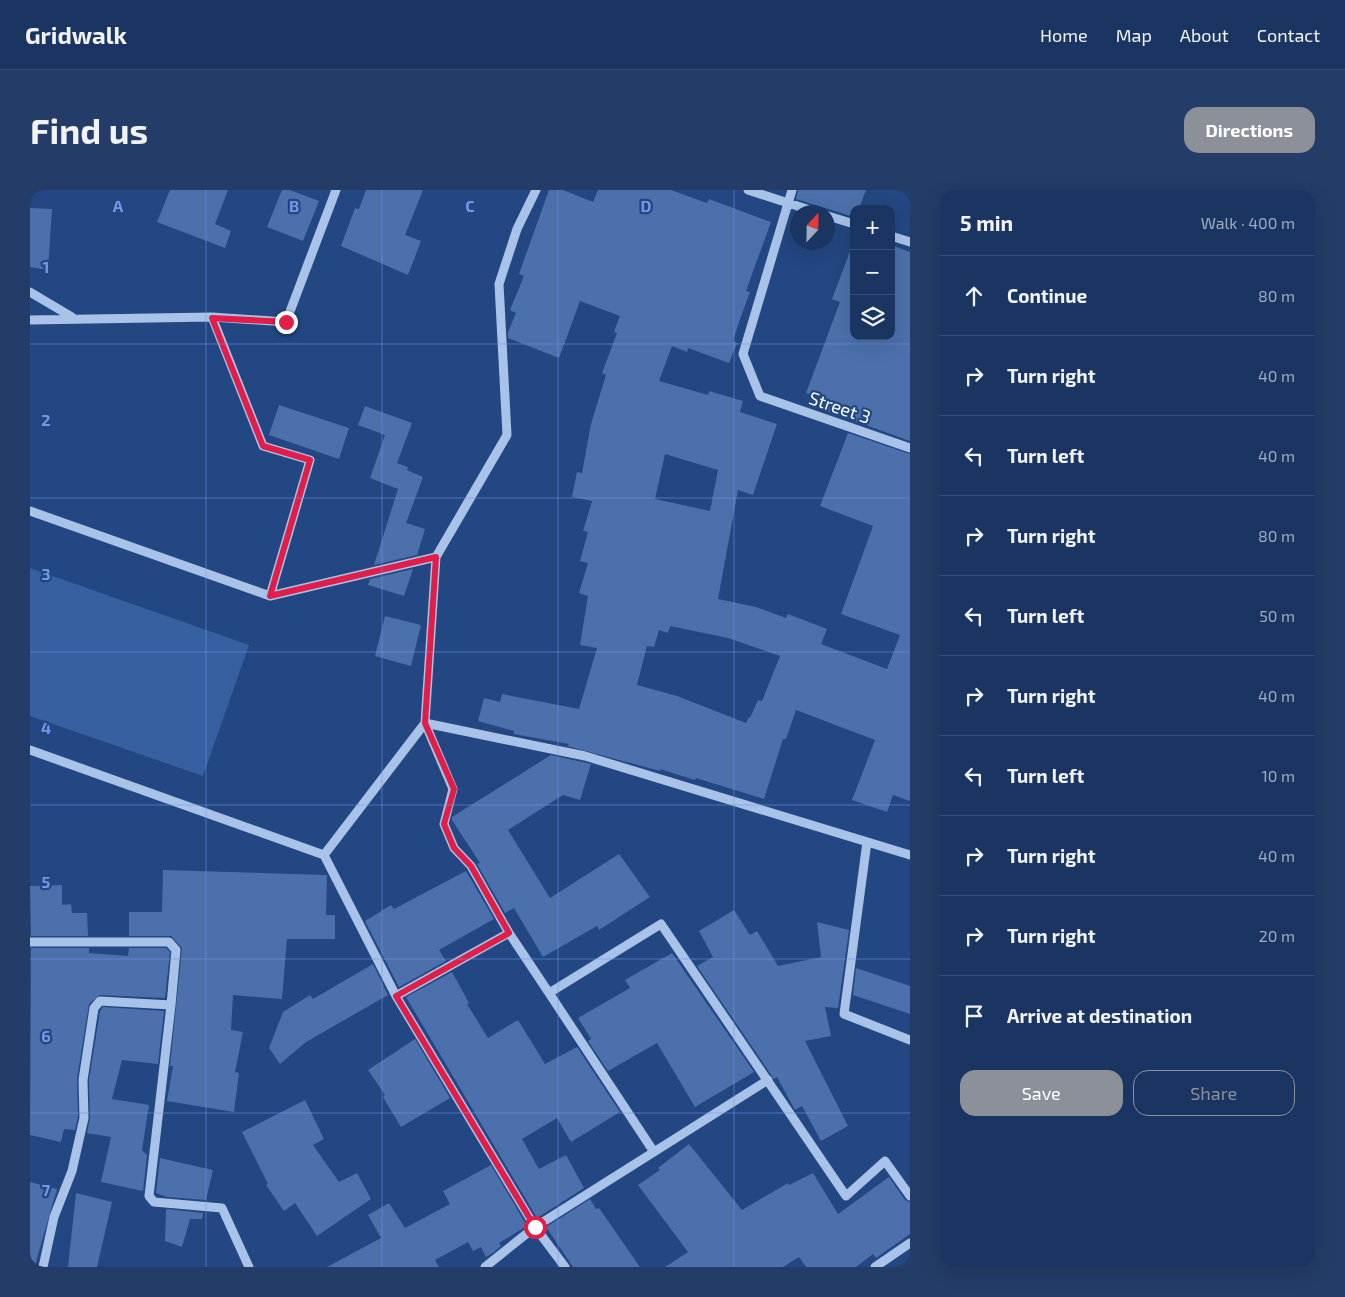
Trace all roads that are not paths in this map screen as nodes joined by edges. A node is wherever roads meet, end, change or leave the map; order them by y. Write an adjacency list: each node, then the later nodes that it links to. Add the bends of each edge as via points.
1 (336, 190): 13 (street, via 286,322)
2 (536, 190): 17 (street, via 517,229 499,284 507,435)
3 (748, 190): 5 (street)
4 (792, 190): 5 (street)
5 (788, 204): 6 (street); 15 (street, Street 3, via 743,354 760,396)
6 (792, 205)
7 (835, 218): 8 (street)
8 (850, 223)
9 (895, 237): 10 (street)
10 (910, 242)
11 (30, 292): 12 (street)
12 (72, 317): 13 (street); 14 (street)
13 (212, 318): 18 (street, via 263,446 310,460)
14 (30, 320)
15 (910, 448)
16 (30, 511): 18 (street)
17 (436, 557): 18 (street); 19 (street)
18 (270, 596)
19 (425, 723): 21 (street, via 585,756); 22 (street); 24 (street, via 454,789 444,824 454,848 471,866)
20 (30, 750): 22 (street)
21 (867, 842): 23 (street); 29 (street, via 844,1014)
22 (324, 855): 27 (street)
23 (910, 855)
24 (509, 933): 26 (street); 27 (street)
25 (30, 942): 28 (street, via 169,942 176,950)
26 (549, 993): 30 (street, via 661,924); 31 (street)
27 (396, 996): 33 (street)
28 (171, 1005): 35 (street, via 96,1003 83,1080 84,1118 72,1171 54,1217); 36 (street, via 149,1196 154,1202 222,1208)
29 (910, 1040)
30 (768, 1080): 31 (street); 32 (street, via 846,1196 886,1161)
31 (654, 1152): 33 (street)
32 (910, 1196)
33 (535, 1227): 37 (street); 38 (street)
34 (910, 1243): 39 (street)
35 (43, 1267)
36 (249, 1267)
37 (485, 1267)
38 (565, 1267)
39 (875, 1267)

